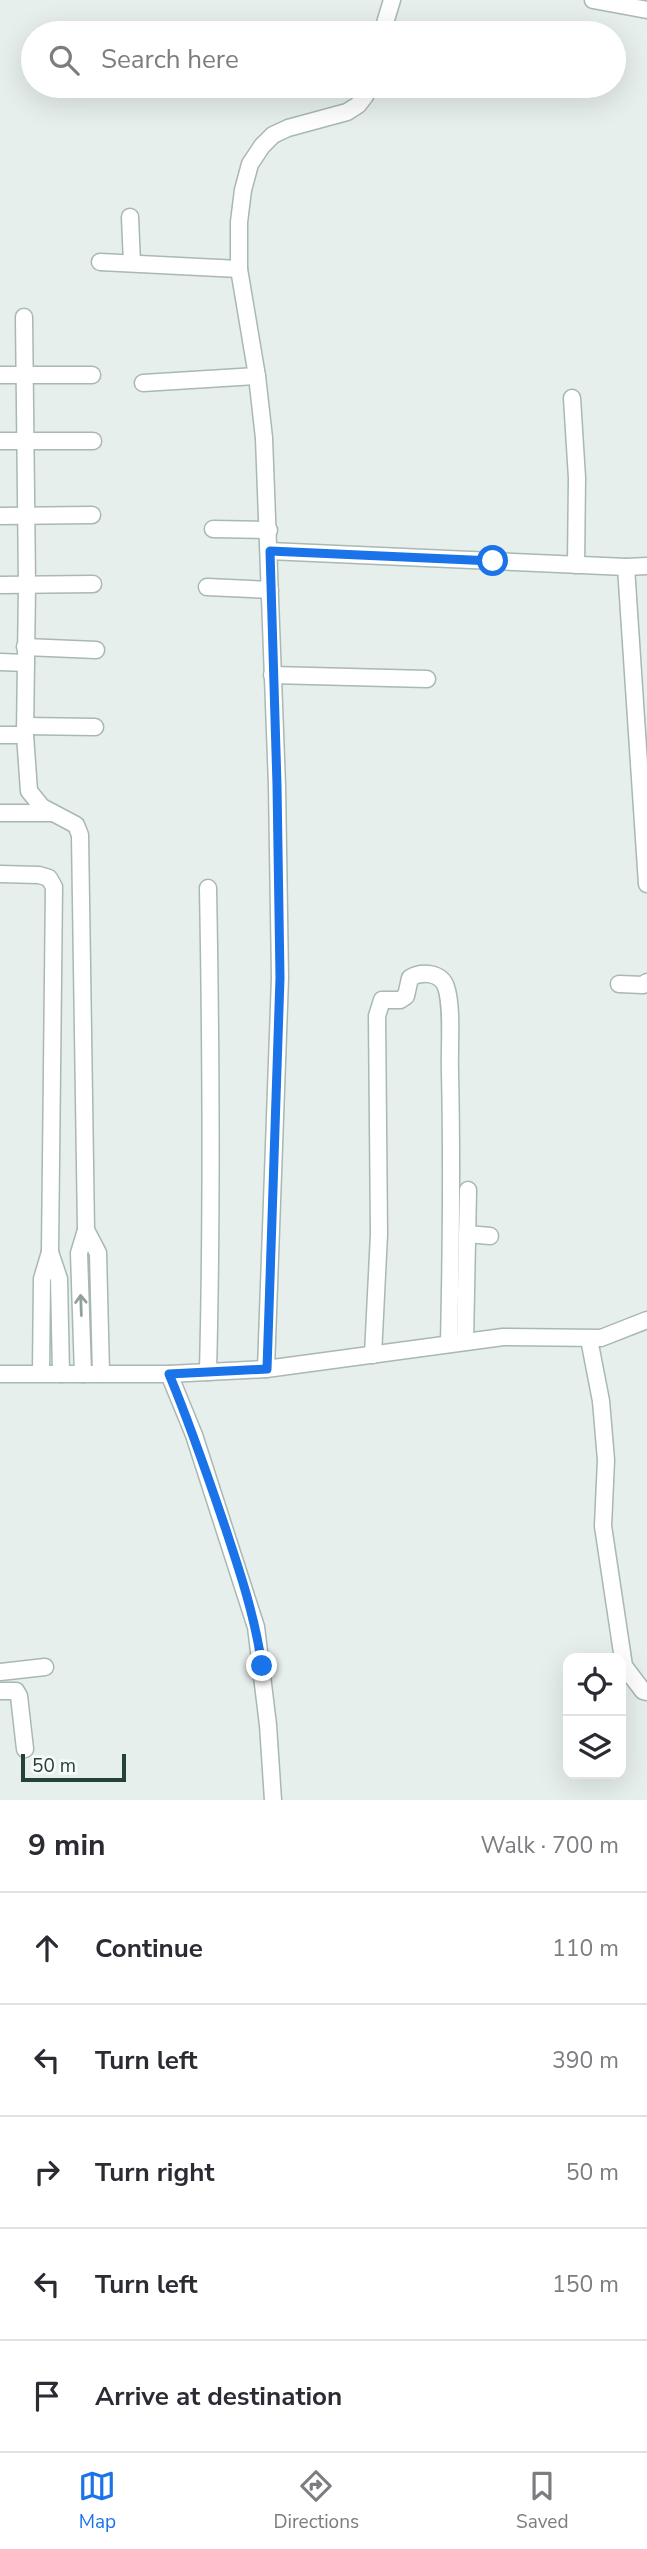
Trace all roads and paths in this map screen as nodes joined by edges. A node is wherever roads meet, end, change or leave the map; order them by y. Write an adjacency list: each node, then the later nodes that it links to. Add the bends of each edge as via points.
1 (392, 0): 4 (street)
2 (593, 0): 3 (street)
3 (647, 10)
4 (386, 21)
5 (363, 98): 9 (street, via 347,112 288,128 262,146 250,164 243,190)
6 (130, 217): 8 (street)
7 (100, 262): 8 (street)
8 (132, 262): 9 (street)
9 (239, 269): 14 (street)
10 (24, 317): 12 (street)
11 (0, 375): 12 (street)
12 (25, 375): 13 (street); 18 (street)
13 (92, 375)
14 (257, 376): 15 (street); 24 (street)
15 (143, 383)
16 (572, 398): 26 (street)
17 (0, 441): 18 (street)
18 (25, 441): 19 (street); 22 (street)
19 (93, 441)
20 (92, 515): 22 (street)
21 (0, 516): 22 (street)
22 (26, 516): 31 (street)
23 (213, 529): 24 (street)
24 (269, 530): 25 (street)
25 (270, 551): 26 (street); 33 (street)
26 (576, 565): 28 (street)
27 (647, 566): 28 (street)
28 (626, 567): 45 (street)
29 (93, 584): 31 (street)
30 (0, 585): 31 (street)
31 (27, 585): 35 (street)
32 (207, 587): 33 (street)
33 (270, 590): 37 (street)
34 (96, 650): 35 (street)
35 (25, 655): 36 (street); 40 (street)
36 (0, 662)
37 (272, 675): 38 (street); 58 (street, via 280,978)
38 (427, 680)
39 (95, 727): 40 (street)
40 (25, 731): 41 (street); 43 (street, via 29,791)
41 (0, 735)
42 (0, 813): 43 (street)
43 (53, 813): 50 (street, via 76,825 80,835)
44 (0, 874): 53 (street, via 39,875 50,878 54,887)
45 (647, 884)
46 (208, 888): 61 (street, via 212,1208)
47 (647, 982): 48 (street)
48 (619, 984)
49 (467, 1190): 51 (street)
50 (86, 1230): 60 (street, via 98,1253); 64 (street, one-way to 50, via 79,1253)
51 (467, 1234): 52 (street); 56 (street)
52 (490, 1236)
53 (50, 1252): 59 (street, via 42,1279); 63 (street, via 59,1279)
54 (647, 1320): 55 (street)
55 (589, 1339): 56 (street, via 503,1337); 69 (street, via 601,1401 604,1526 624,1665)
56 (457, 1343): 57 (street); 57 (street, via 449,1011 441,979 416,975 410,978 406,996 382,1000 377,1016 379,1234)
57 (373, 1355): 58 (street)
58 (267, 1369): 61 (street)
59 (41, 1373): 62 (street); 63 (street)
60 (101, 1373): 64 (street); 65 (street)
61 (208, 1373): 65 (street)
62 (0, 1374)
63 (61, 1374): 64 (street)
64 (83, 1374)
65 (169, 1374): 71 (street, via 194,1435 256,1627)
66 (45, 1667): 67 (street)
67 (0, 1672)
68 (0, 1690): 70 (street, via 16,1691 19,1696)
69 (647, 1692)
70 (25, 1749)
71 (273, 1800)

